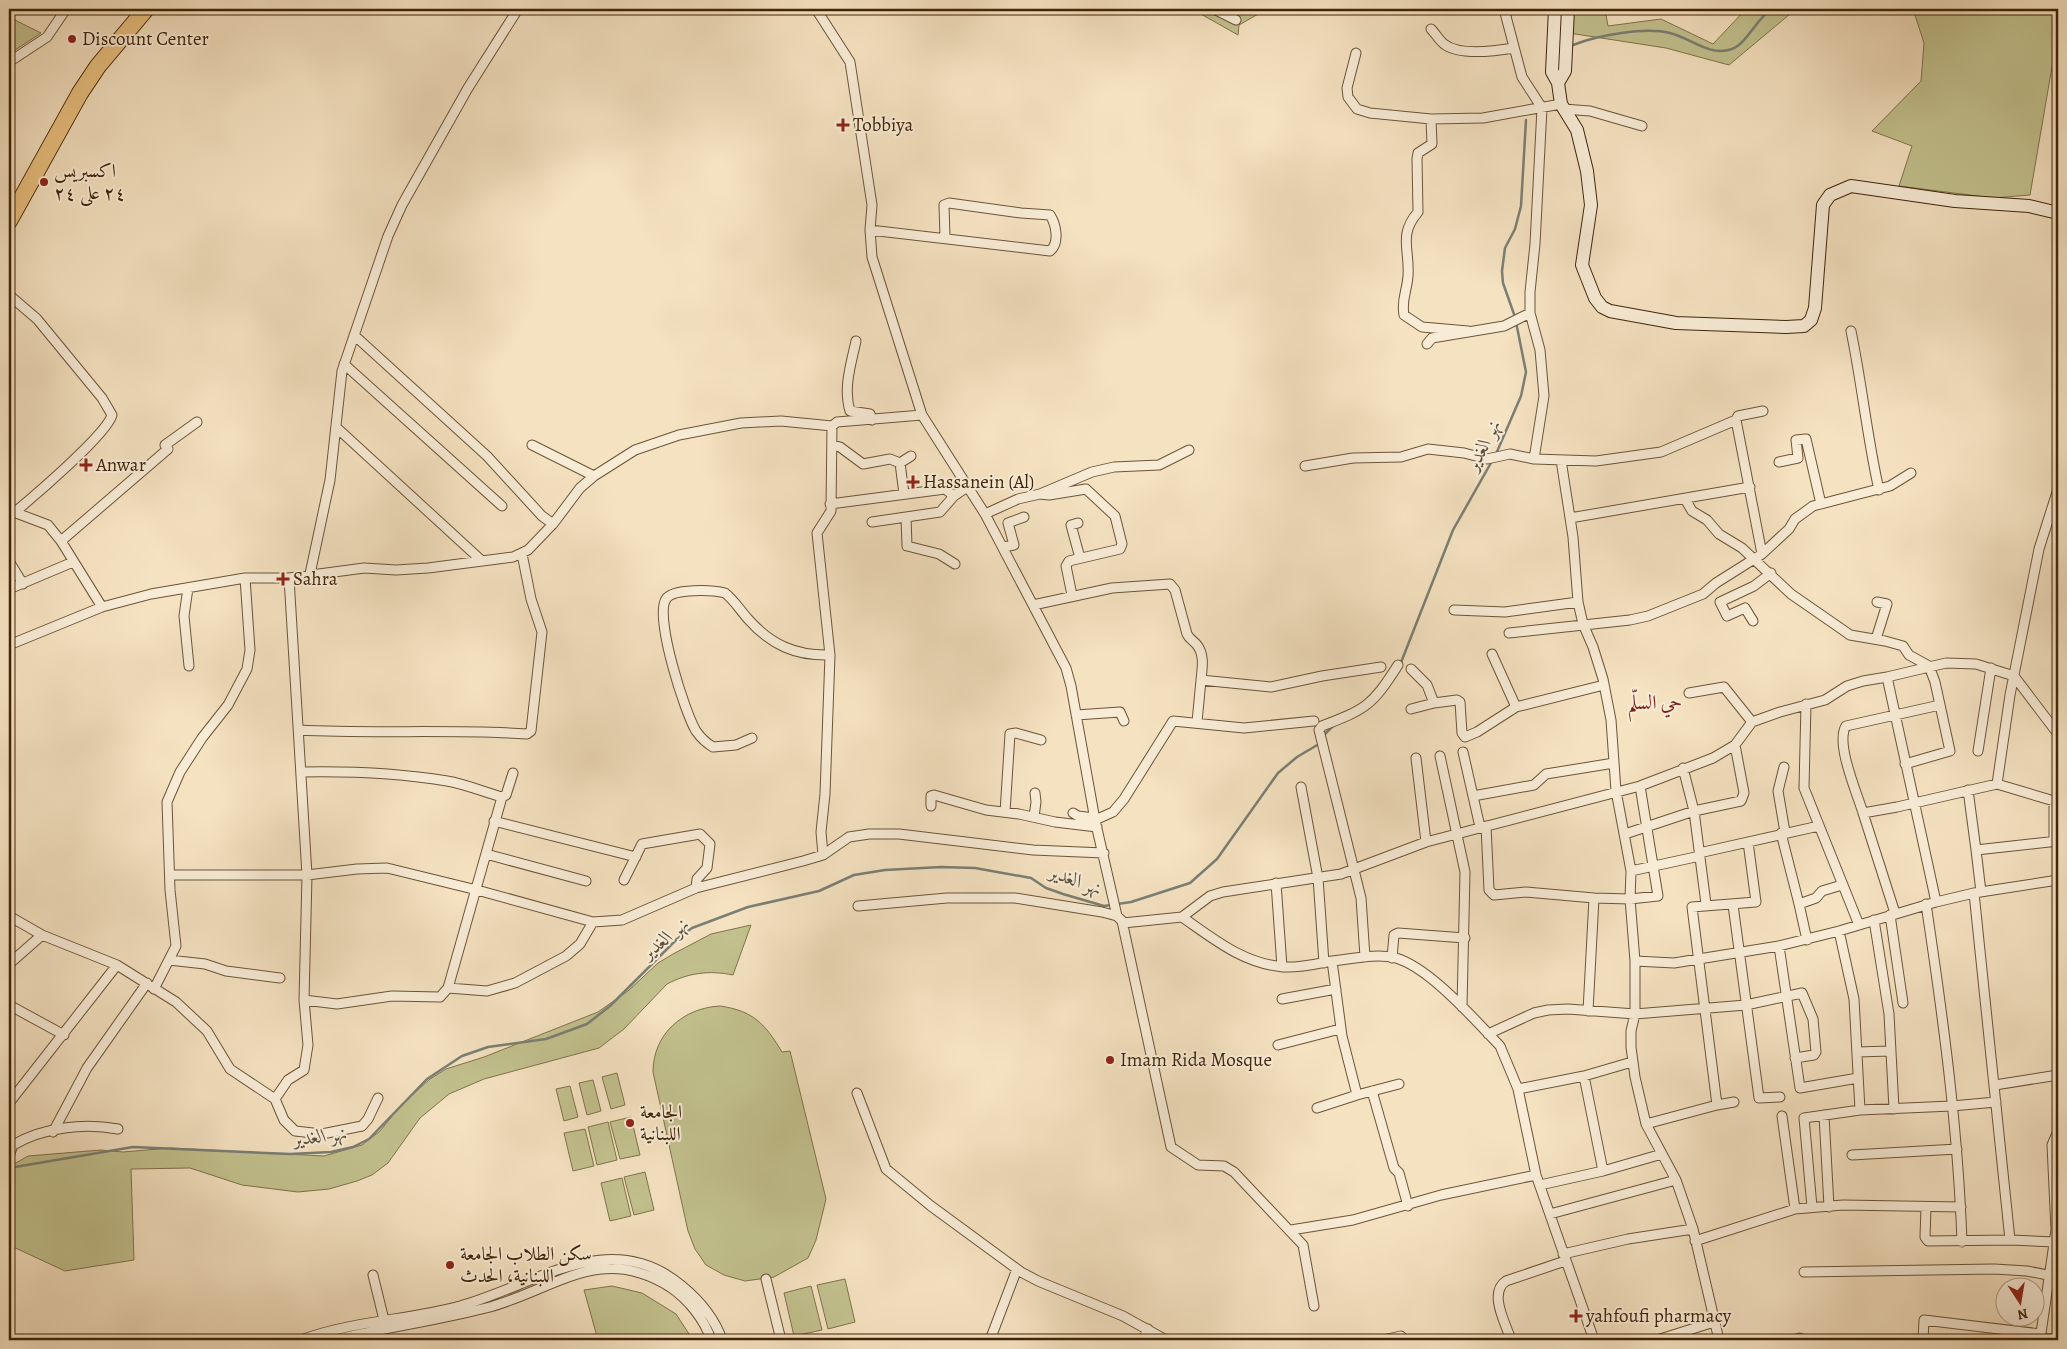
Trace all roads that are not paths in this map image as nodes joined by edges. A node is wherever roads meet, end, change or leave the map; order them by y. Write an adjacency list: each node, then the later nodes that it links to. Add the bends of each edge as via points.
1 (66, 9): 13 (street, via 47,37)
2 (146, 9): 20 (highway, via 98,66)
3 (518, 9): 27 (street, via 468,88 402,205)
4 (816, 9): 21 (street, via 850,62 872,205)
5 (1214, 9): 9 (street)
6 (1504, 9): 11 (street)
7 (1554, 9): 14 (street, via 1552,72)
8 (1568, 9): 14 (street, via 1565,71)
9 (1236, 20)
10 (1431, 29): 11 (street, via 1450,48 1487,52)
11 (1514, 48): 16 (street, via 1522,77)
12 (1356, 52): 17 (street, via 1348,97 1357,109)
13 (9, 62)
14 (1558, 84): 15 (street)
15 (1562, 106): 16 (street); 18 (street); 19 (street, via 1577,130 1589,189 1590,211 1583,271 1602,307 1623,315 1703,326 1799,327 1808,324 1815,308 1823,205 1830,195 1842,189 1857,187 1955,202 2029,206)
16 (1542, 108): 17 (street, via 1483,118); 24 (street)
17 (1431, 119): 25 (street, via 1432,144 1418,153 1417,159 1418,212 1409,222 1406,232 1408,276 1402,305 1404,315 1422,327)
18 (1642, 126)
19 (2058, 213)
20 (9, 221)
21 (870, 230): 22 (street); 32 (street, via 872,257)
22 (945, 237): 22 (street, via 944,205 949,203 1050,215 1056,226 1054,246 1050,251)
23 (9, 295): 60 (street, via 37,319 102,398 112,415 86,447)
24 (1527, 316): 25 (street, via 1513,323); 42 (street, via 1540,350 1544,396)
25 (1468, 331): 29 (street, via 1432,338)
26 (1851, 331): 52 (street)
27 (354, 334): 30 (street); 67 (street, via 488,456 542,516)
28 (856, 342): 33 (street, via 848,380 848,404 850,411 870,414)
29 (1427, 344)
30 (344, 364): 37 (street); 59 (street)
31 (1763, 411): 34 (street, via 1738,416)
32 (922, 415): 33 (street); 49 (street)
33 (872, 420): 36 (street, via 837,422)
34 (1736, 420): 43 (street, via 1661,452 1596,461); 50 (street)
35 (197, 422): 68 (street, via 165,446 168,449)
36 (832, 426): 39 (street); 48 (street, via 781,421 741,423 679,435 635,450)
37 (336, 427): 74 (street); 78 (street, via 325,511)
38 (532, 445): 48 (street)
39 (833, 445): 45 (street, via 863,464 890,459); 57 (street)
40 (1189, 450): 54 (street, via 1158,465 1114,467 1092,472)
41 (912, 456): 45 (street)
42 (1534, 459): 43 (street); 46 (street, via 1510,454 1491,458 1428,449 1401,458 1353,458)
43 (1561, 460): 64 (street)
44 (1779, 462): 58 (street, via 1798,458 1796,440 1806,438)
45 (900, 463): 53 (street)
46 (1305, 466)
47 (1911, 473): 52 (street)
48 (594, 476): 67 (street, via 580,488)
49 (967, 487): 55 (street); 61 (street)
50 (1750, 487): 56 (street); 71 (street)
51 (2058, 489): 103 (street, via 2039,549)
52 (1879, 490): 58 (street)
53 (904, 494): 55 (street, via 945,489); 57 (street)
54 (1040, 494): 61 (street, via 1018,499); 72 (street, via 1086,489 1115,516 1122,544 1120,549)
55 (954, 496): 62 (street, via 940,512)
56 (1685, 499): 64 (street); 71 (street, via 1692,511 1707,520 1719,534)
57 (830, 504): 96 (street, via 831,511 817,533 817,543)
58 (1821, 504): 71 (street, via 1803,511 1789,529)
59 (502, 506)
60 (12, 511): 68 (street, via 48,526)
61 (985, 514): 69 (street)
62 (906, 517): 65 (street); 76 (street, via 907,546 939,554)
63 (1024, 517): 69 (street, via 1008,523 1014,545)
64 (1570, 518): 85 (street)
65 (872, 522)
66 (1078, 522): 72 (street, via 1071,526)
67 (554, 524): 70 (street)
68 (61, 541): 75 (street)
69 (1003, 548): 87 (street)
70 (522, 554): 74 (street); 119 (street, via 542,632 531,731 527,734)
71 (1758, 556): 77 (street); 91 (street, via 1703,594 1648,616 1613,623)
72 (1080, 558): 84 (street, via 1069,561 1066,566)
73 (9, 561): 81 (street)
74 (482, 561): 78 (street, via 428,568 364,568)
75 (73, 562): 81 (street); 88 (street)
76 (955, 564)
77 (1771, 573): 90 (street, via 1754,586 1720,602 1727,616 1745,608); 93 (street, via 1792,594 1850,635)
78 (310, 574): 80 (street)
79 (245, 578): 80 (street); 82 (street); 170 (street, via 250,650 247,669 228,705 180,772 167,802)
80 (289, 578): 119 (street)
81 (23, 584): 83 (street)
82 (188, 588): 88 (street); 98 (street, via 184,616)
83 (9, 590)
84 (1072, 595): 87 (street); 105 (street, via 1170,584 1175,590 1187,634 1203,658)
85 (1578, 602): 89 (street, via 1506,612); 91 (street)
86 (1877, 602): 93 (street, via 1887,604)
87 (1033, 605): 113 (street, via 1066,668)
88 (102, 607): 94 (street)
89 (1454, 610)
90 (1753, 621)
91 (1583, 624): 92 (street); 106 (street)
92 (1509, 633)
93 (1876, 639): 99 (street, via 1903,646 1909,655)
94 (9, 645)
95 (1492, 654): 111 (street)
96 (830, 655): 121 (street, via 808,656 780,645 756,628 725,593 687,591 674,593 666,599 662,606 672,667 697,732 713,747); 163 (street, via 821,832)
97 (1398, 665): 167 (street, via 1367,707 1319,730)
98 (189, 666)
99 (1930, 666): 101 (street, via 1960,662); 104 (street); 110 (street)
100 (1381, 667): 105 (street, via 1271,687)
101 (1991, 668): 103 (street); 124 (street)
102 (1411, 669): 108 (street, via 1427,685)
103 (2014, 676): 120 (street); 134 (street)
104 (1888, 678): 109 (street, via 1847,686 1825,700); 114 (street)
105 (1201, 680): 117 (street)
106 (1604, 685): 111 (street); 128 (street, via 1612,720)
107 (1689, 693): 118 (street, via 1724,687)
108 (1434, 703): 111 (street, via 1460,702 1465,737); 112 (street)
109 (1806, 704): 118 (street); 152 (street, via 1804,784)
110 (1940, 705): 114 (street); 129 (street, via 1949,752)
111 (1516, 707)
112 (1411, 709)
113 (1076, 715): 115 (street, via 1120,712); 150 (street)
114 (1895, 715): 129 (street); 147 (street, via 1846,726 1842,732 1847,763)
115 (1124, 721)
116 (1314, 721): 117 (street, via 1244,728)
117 (1197, 722): 150 (street, via 1173,721 1124,799 1113,812)
118 (1752, 722): 123 (street)
119 (299, 730): 132 (street)
120 (2058, 734)
121 (752, 738)
122 (1041, 740): 145 (street, via 1010,734)
123 (1735, 745): 131 (street, via 1713,758); 144 (street, via 1744,794 1741,801)
124 (1978, 751)
125 (1464, 752): 141 (street)
126 (1440, 756): 154 (street)
127 (1416, 758): 157 (street)
128 (1614, 764): 138 (street); 141 (street, via 1546,774 1534,784)
129 (1905, 764): 142 (street)
130 (1784, 767): 155 (street, via 1778,791)
131 (1683, 768): 135 (street); 144 (street)
132 (301, 772): 140 (street, via 389,774 448,782); 169 (street)
133 (513, 773): 140 (street, via 506,795)
134 (1997, 784): 137 (street); 159 (street, via 2054,801)
135 (1640, 786): 138 (street); 153 (street)
136 (1301, 788): 171 (street)
137 (1968, 790): 142 (street); 160 (street)
138 (1616, 791): 151 (street); 156 (street)
139 (1035, 793): 148 (street)
140 (502, 796): 149 (street)
141 (1473, 796): 151 (street)
142 (1913, 804): 147 (street); 182 (street)
143 (931, 806): 145 (street, via 931,796 934,795 980,809)
144 (1694, 811): 153 (street); 164 (street)
145 (1005, 812): 148 (street)
146 (1073, 813): 150 (street)
147 (1863, 813): 188 (street)
148 (1034, 818): 150 (street)
149 (494, 821): 162 (street); 165 (street)
150 (1095, 822): 161 (street)
151 (1483, 826): 154 (street); 180 (street, via 1492,894 1526,892)
152 (1819, 826): 155 (street); 176 (street)
153 (1646, 828): 156 (street); 166 (street)
154 (1458, 833): 157 (street); 197 (street, via 1465,872)
155 (1783, 833): 158 (street); 184 (street)
156 (1624, 834): 168 (street)
157 (1426, 842): 167 (street)
158 (1748, 842): 164 (street); 186 (street, via 1756,902)
159 (2056, 842): 160 (street)
160 (1976, 850): 179 (street)
161 (1104, 853): 163 (street, via 1006,848 899,834 869,834 849,837); 190 (street)
162 (486, 854): 174 (street); 178 (street)
163 (823, 855): 177 (street)
164 (1700, 855): 166 (street); 183 (street)
165 (636, 857): 172 (street); 177 (street, via 642,844 700,834 710,844 707,868 697,879)
166 (1654, 866): 168 (street); 181 (street, via 1658,896)
167 (1354, 870): 171 (street); 201 (street, via 1361,898)
168 (1631, 870): 181 (street)
169 (307, 875): 170 (street); 178 (street, via 387,868); 216 (street)
170 (170, 876): 203 (street, via 176,946)
171 (1318, 878): 175 (street); 206 (street)
172 (624, 880)
173 (2058, 880): 179 (street)
174 (586, 881)
175 (1276, 884): 191 (street, via 1234,889 1210,896); 209 (street)
176 (1842, 885): 184 (street, via 1822,891 1816,898); 194 (street)
177 (696, 888): 193 (street, via 622,920)
178 (477, 890): 193 (street); 212 (street)
179 (1978, 892): 182 (street); 236 (street)
180 (1594, 898): 181 (street); 222 (street)
181 (1630, 899): 205 (street)
182 (1936, 902): 185 (street)
183 (1706, 904): 186 (street); 204 (street, via 1692,907)
184 (1800, 904): 198 (street)
185 (1926, 904): 188 (street); 248 (street, via 1947,1040)
186 (1733, 905): 200 (street)
187 (858, 906): 190 (street, via 947,898 1015,898)
188 (1893, 914): 192 (street); 217 (street)
189 (9, 916): 196 (street)
190 (1119, 917): 191 (street); 277 (street, via 1171,1147 1198,1165 1224,1166 1234,1172)
191 (1182, 917): 209 (street, via 1227,949 1252,961)
192 (1874, 920): 194 (street); 228 (street, via 1889,1014)
193 (593, 922): 212 (street, via 580,944 566,956 515,983 487,991)
194 (1859, 925): 195 (street)
195 (1839, 931): 198 (street); 229 (street, via 1851,980)
196 (42, 935): 207 (street); 208 (street)
197 (1465, 938): 202 (street, via 1398,933 1394,935); 220 (street)
198 (1807, 940): 199 (street)
199 (1779, 946): 200 (street); 214 (street)
200 (1740, 953): 204 (street); 219 (street)
201 (1365, 957): 202 (street); 206 (street)
202 (1392, 958): 220 (street, via 1408,963 1424,974)
203 (169, 960): 210 (street); 211 (street)
204 (1698, 960): 205 (street, via 1674,963); 221 (street)
205 (1635, 961): 223 (street)
206 (1328, 962): 209 (street); 213 (street)
207 (9, 964)
208 (118, 966): 211 (street); 226 (street)
209 (1282, 967)
210 (280, 978)
211 (151, 986): 243 (street, via 180,1006 207,1032 230,1069); 257 (street, via 87,1068)
212 (448, 988): 216 (street, via 440,997 434,998 392,996 337,1004)
213 (1336, 989): 215 (street); 224 (street)
214 (1786, 996): 219 (street); 230 (street); 230 (street, via 1802,993 1814,1026 1816,1052)
215 (1282, 999)
216 (304, 1000): 243 (street, via 308,1046 306,1064 302,1072 288,1080)
217 (1903, 1003)
218 (9, 1005): 226 (street)
219 (1746, 1005): 221 (street); 241 (street, via 1759,1098)
220 (1462, 1008): 225 (street)
221 (1705, 1009): 223 (street); 247 (street)
222 (1588, 1011): 223 (street); 225 (street, via 1568,1009 1534,1013)
223 (1635, 1014): 231 (street, via 1631,1031)
224 (1340, 1029): 227 (street); 240 (street)
225 (1488, 1034): 237 (street, via 1500,1046)
226 (64, 1035): 246 (street)
227 (1278, 1045)
228 (1891, 1051): 229 (street); 250 (street)
229 (1857, 1052): 234 (street)
230 (1795, 1058): 234 (street, via 1800,1088)
231 (1632, 1062): 233 (street); 254 (street)
232 (2058, 1075): 236 (street)
233 (1584, 1076): 237 (street); 264 (street)
234 (1858, 1078): 251 (street)
235 (1399, 1084): 238 (street)
236 (1995, 1085): 245 (street)
237 (1518, 1089): 265 (street)
238 (1372, 1091): 240 (street); 269 (street)
239 (857, 1093): 285 (street, via 886,1169)
240 (1357, 1095): 249 (street)
241 (1780, 1097)
242 (378, 1098): 243 (street, via 362,1126 322,1134 290,1128)
243 (275, 1099)
244 (1734, 1102): 247 (street)
245 (1996, 1102): 248 (street); 279 (street)
246 (9, 1103)
247 (1717, 1105): 254 (street)
248 (1952, 1106): 250 (street); 260 (street)
249 (1317, 1108)
250 (1894, 1109): 251 (street)
251 (1860, 1110): 253 (street)
252 (1782, 1116): 274 (street)
253 (1824, 1116): 271 (street, via 1804,1118); 272 (street)
254 (1646, 1124): 261 (street)
255 (118, 1129): 257 (street, via 86,1125)
256 (2058, 1131): 259 (street)
257 (53, 1132): 258 (street)
258 (11, 1143): 263 (street)
259 (2055, 1145): 268 (street)
260 (1957, 1148): 262 (street); 270 (street)
261 (1662, 1154): 264 (street); 266 (street)
262 (1852, 1155)
263 (9, 1156)
264 (1603, 1171): 267 (street)
265 (1536, 1175): 267 (street); 269 (street, via 1441,1195)
266 (1676, 1180): 275 (street); 276 (street)
267 (1540, 1186): 275 (street)
268 (2056, 1187): 278 (street)
269 (1408, 1206): 277 (street, via 1353,1220)
270 (1961, 1206): 273 (street); 281 (street)
271 (1812, 1207): 272 (street); 274 (street)
272 (1829, 1207): 273 (street)
273 (1926, 1207): 281 (street, via 1925,1239)
274 (1795, 1209): 280 (street)
275 (1550, 1214): 283 (street)
276 (1693, 1228): 280 (street); 283 (street, via 1628,1239)
277 (1291, 1230): 291 (street, via 1303,1245)
278 (2057, 1230): 282 (street)
279 (2010, 1240): 281 (street); 282 (street)
280 (1695, 1241): 293 (street)
281 (1962, 1242)
282 (2055, 1242): 289 (street)
283 (1564, 1257): 307 (street, via 1499,1285 1497,1293); 308 (street)
284 (590, 1265): 288 (street); 299 (street, via 632,1270 657,1279 685,1300); 300 (street, via 617,1259 664,1273 692,1294 705,1309)
285 (1017, 1269): 294 (street, via 1038,1282); 302 (street)
286 (1804, 1272): 289 (street, via 1994,1269)
287 (373, 1275): 292 (street)
288 (552, 1276): 292 (street, via 469,1304); 298 (street, via 491,1307)
289 (2054, 1276): 296 (street)
290 (766, 1279): 301 (street)
291 (1314, 1306)
292 (384, 1320): 295 (street)
293 (1714, 1322): 309 (street); 310 (street)
294 (1148, 1329): 303 (street); 304 (street)
295 (325, 1336): 297 (street)
296 (2040, 1337): 311 (street, via 1924,1320); 312 (street)
297 (301, 1340)
298 (333, 1340)
299 (711, 1340)
300 (722, 1340)
301 (781, 1340)
302 (990, 1340)
303 (1143, 1340)
304 (1166, 1340)
305 (1383, 1340): 306 (street, via 1401,1336)
306 (1404, 1340)
307 (1511, 1340)
308 (1594, 1340)
309 (1657, 1340)
310 (1719, 1340)
311 (1923, 1340)
312 (2058, 1340)

